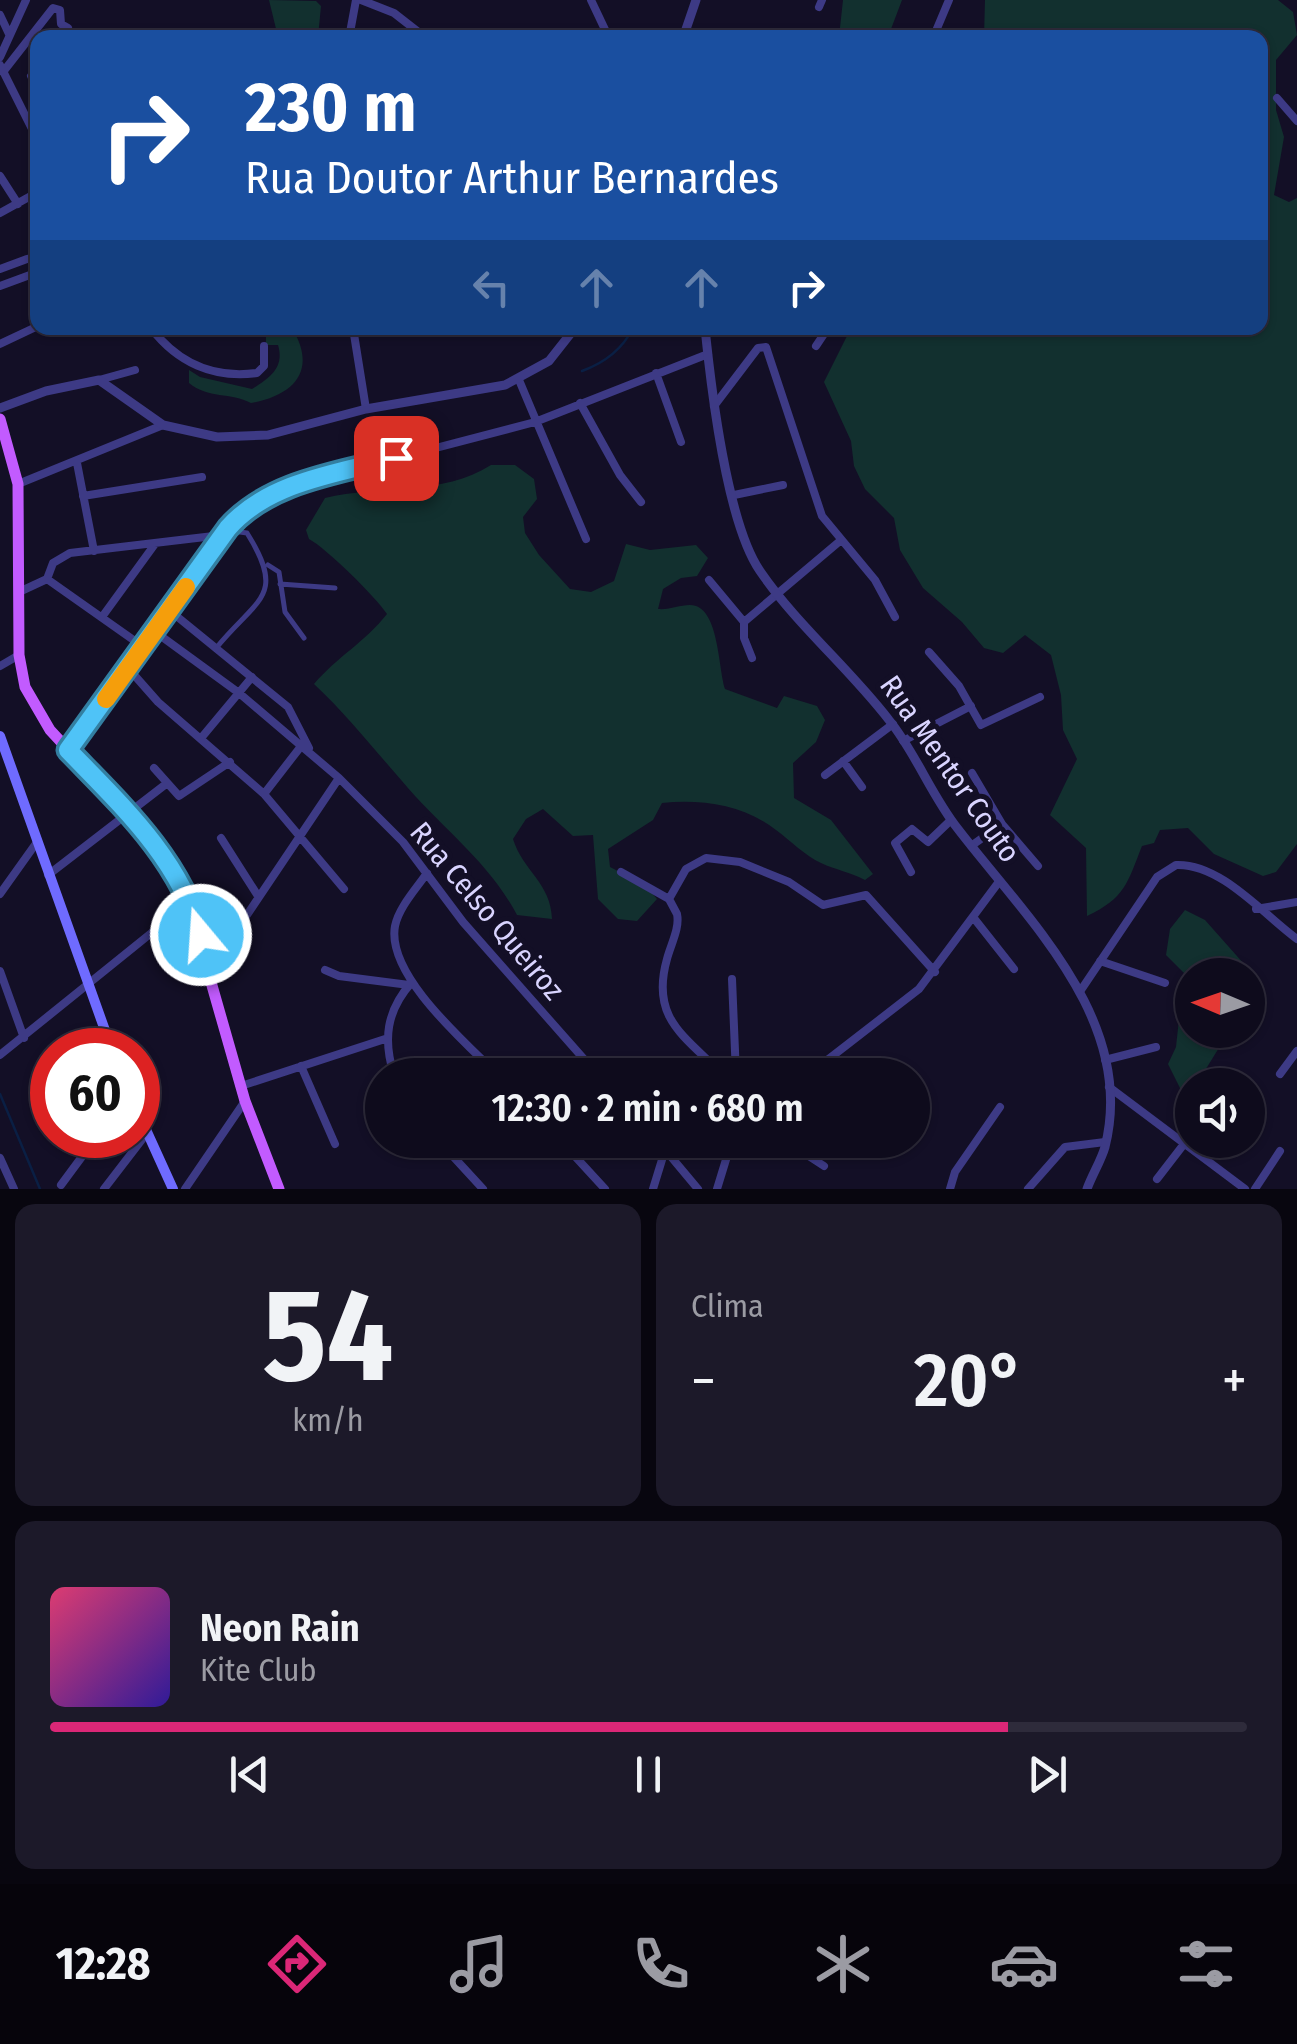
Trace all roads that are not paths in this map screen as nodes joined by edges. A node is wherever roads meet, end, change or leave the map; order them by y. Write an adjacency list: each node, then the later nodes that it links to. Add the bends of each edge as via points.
1 (26, 0): 14 (street)
2 (359, 0): 9 (street); 10 (street)
3 (590, 0): 11 (street)
4 (696, 0): 12 (street)
5 (949, 0): 13 (street)
6 (0, 14): 14 (street)
7 (68, 28): 8 (street, via 53,8)
8 (34, 30)
9 (350, 30)
10 (416, 30)
11 (604, 30)
12 (686, 30)
13 (937, 30)
14 (9, 34): 16 (street)
15 (30, 35): 17 (street)
16 (0, 57)
17 (2, 68): 20 (street)
18 (1277, 98): 19 (street)
19 (1297, 120)
20 (30, 125)
21 (0, 176): 23 (street)
22 (30, 197): 23 (street)
23 (18, 204): 24 (street)
24 (0, 213)
25 (27, 259): 26 (street)
26 (0, 269)
27 (30, 275): 28 (street)
28 (0, 286)
29 (30, 330): 35 (street)
30 (156, 335): 36 (street, via 214,374 257,372 264,366)
31 (353, 335): 46 (street)
32 (569, 335): 42 (street, via 549,361)
33 (706, 335): 38 (street, Rua Mentor Couto)
34 (823, 335): 37 (street)
35 (0, 344)
36 (264, 346)
37 (816, 346)
38 (708, 354): 40 (street); 44 (street, Rua Mentor Couto)
39 (135, 370): 41 (street)
40 (656, 374): 43 (street); 50 (street)
41 (99, 380): 45 (street); 49 (street)
42 (519, 380): 46 (street); 48 (street)
43 (580, 403): 48 (street); 57 (street)
44 (714, 406): 56 (street, Rua Mentor Couto); 60 (street, via 758,348 766,348 822,516)
45 (0, 408)
46 (366, 410): 49 (street, via 268,435 217,437)
47 (0, 419): 53 (main road)
48 (534, 422): 58 (street, via 313,480 250,504); 59 (street)
49 (163, 424): 51 (street)
50 (682, 442)
51 (76, 463): 53 (street); 55 (street)
52 (202, 477): 55 (street)
53 (18, 484): 68 (main road)
54 (783, 485): 56 (street)
55 (83, 496): 62 (street)
56 (734, 496): 69 (street, Rua Mentor Couto, via 749,551)
57 (640, 502)
58 (224, 533): 61 (street); 63 (street, via 247,533); 70 (street)
59 (586, 538)
60 (840, 541): 69 (street); 72 (street, via 876,580)
61 (156, 544): 62 (street); 71 (street)
62 (94, 551): 64 (street, via 60,557)
63 (266, 563): 66 (street, via 279,572); 77 (street, via 270,582 263,600)
64 (47, 579): 68 (street); 71 (street)
65 (709, 580): 73 (street)
66 (280, 584): 67 (street); 75 (street, via 285,612)
67 (335, 588)
68 (19, 592): 79 (main road)
69 (779, 594): 73 (street); 89 (street, Rua Mentor Couto)
70 (169, 610): 74 (street); 77 (street)
71 (102, 617): 76 (street)
72 (895, 617)
73 (744, 622): 80 (street)
74 (154, 631): 76 (street); 84 (street)
75 (304, 638)
76 (142, 646): 82 (street)
77 (217, 647): 83 (street)
78 (929, 652): 86 (street)
79 (19, 655): 81 (street); 94 (main road, via 34,710)
80 (752, 658)
81 (0, 666)
82 (128, 668): 91 (street); 94 (street)
83 (252, 677): 84 (street); 95 (street, via 296,716)
84 (239, 693): 91 (street); 93 (street)
85 (1040, 697): 87 (street)
86 (971, 706): 87 (street, via 984,726); 92 (street)
87 (1016, 712): 88 (street)
88 (1024, 723)
89 (893, 724): 92 (street, Rua Mentor Couto); 96 (street)
90 (0, 736): 110 (main road)
91 (202, 737): 97 (street)
92 (902, 741): 106 (street, Rua Mentor Couto)
93 (302, 745): 95 (street); 104 (street)
94 (68, 750): 105 (main road)
95 (311, 752): 101 (street, Rua Celso Queiroz)
96 (843, 761): 100 (street); 103 (street)
97 (230, 762): 102 (street, via 181,796); 104 (street)
98 (154, 768): 102 (street)
99 (972, 773): 107 (street)
100 (824, 775)
101 (339, 778): 108 (street); 115 (street, Rua Celso Queiroz)
102 (166, 784): 105 (street)
103 (862, 787)
104 (264, 794): 108 (street)
105 (128, 813): 116 (street); 122 (main road)
106 (951, 820): 111 (street, Rua Mentor Couto); 114 (street, via 928,842 912,829 895,843)
107 (1002, 824): 111 (street); 112 (street)
108 (301, 835): 118 (street); 120 (street)
109 (221, 838): 120 (street)
110 (37, 842): 116 (main road); 119 (street)
111 (971, 846): 117 (street, Rua Mentor Couto)
112 (1038, 866)
113 (621, 872): 121 (street)
114 (912, 872)
115 (427, 874): 136 (street, via 394,931); 146 (street, Rua Celso Queiroz)
116 (48, 876): 134 (main road)
117 (998, 882): 125 (street); 137 (street, Rua Mentor Couto)
118 (344, 889)
119 (0, 894)
120 (258, 896): 129 (street)
121 (669, 899): 132 (street, via 686,869 706,858 740,862 823,904 866,895); 147 (street, via 680,920 663,974 662,1004)
122 (191, 901): 129 (main road); 134 (street)
123 (1297, 902): 124 (street)
124 (1256, 909): 126 (street); 127 (street, via 1204,868 1176,864 1157,877)
125 (973, 917): 128 (street); 132 (street)
126 (1297, 939)
127 (1100, 961): 135 (street); 137 (street)
128 (1014, 969)
129 (210, 970): 153 (main road)
130 (325, 970): 136 (street)
131 (0, 972): 139 (street)
132 (935, 972): 149 (street)
133 (732, 980): 148 (street)
134 (90, 982): 138 (main road); 139 (street)
135 (1165, 983)
136 (410, 984): 140 (street); 145 (street)
137 (1081, 990): 150 (street, Rua Mentor Couto)
138 (105, 1028)
139 (24, 1038): 143 (street)
140 (384, 1039): 144 (street); 151 (street)
141 (1156, 1047): 150 (street)
142 (1297, 1050): 152 (street)
143 (0, 1055)
144 (389, 1058)
145 (482, 1058)
146 (583, 1058)
147 (706, 1058)
148 (735, 1058)
149 (829, 1058)
150 (1105, 1060): 154 (street, Rua Mentor Couto)
151 (301, 1066): 153 (street); 159 (street)
152 (1280, 1074)
153 (241, 1086): 155 (main road)
154 (1109, 1086): 157 (street); 158 (street, Rua Mentor Couto)
155 (245, 1100): 179 (street); 180 (main road)
156 (1000, 1107): 186 (street)
157 (1175, 1137)
158 (1105, 1142): 187 (street, via 1065,1148); 188 (street, Rua Mentor Couto)
159 (335, 1144)
160 (1280, 1151): 190 (street)
161 (1175, 1156): 174 (street)
162 (0, 1158): 176 (street)
163 (81, 1158): 175 (street)
164 (128, 1158): 177 (street)
165 (158, 1158): 178 (main road)
166 (455, 1158): 181 (street)
167 (577, 1158): 182 (street)
168 (663, 1158): 183 (street)
169 (672, 1158): 184 (street)
170 (726, 1158): 185 (street)
171 (812, 1158): 173 (street)
172 (1203, 1158): 189 (street)
173 (824, 1166)
174 (1157, 1179)
175 (61, 1184)
176 (14, 1189)
177 (104, 1189)
178 (173, 1189)
179 (185, 1189)
180 (279, 1189)
181 (483, 1189)
182 (605, 1189)
183 (654, 1189)
184 (698, 1189)
185 (716, 1189)
186 (950, 1189)
187 (1028, 1189)
188 (1086, 1189)
189 (1245, 1189)
190 (1255, 1189)

